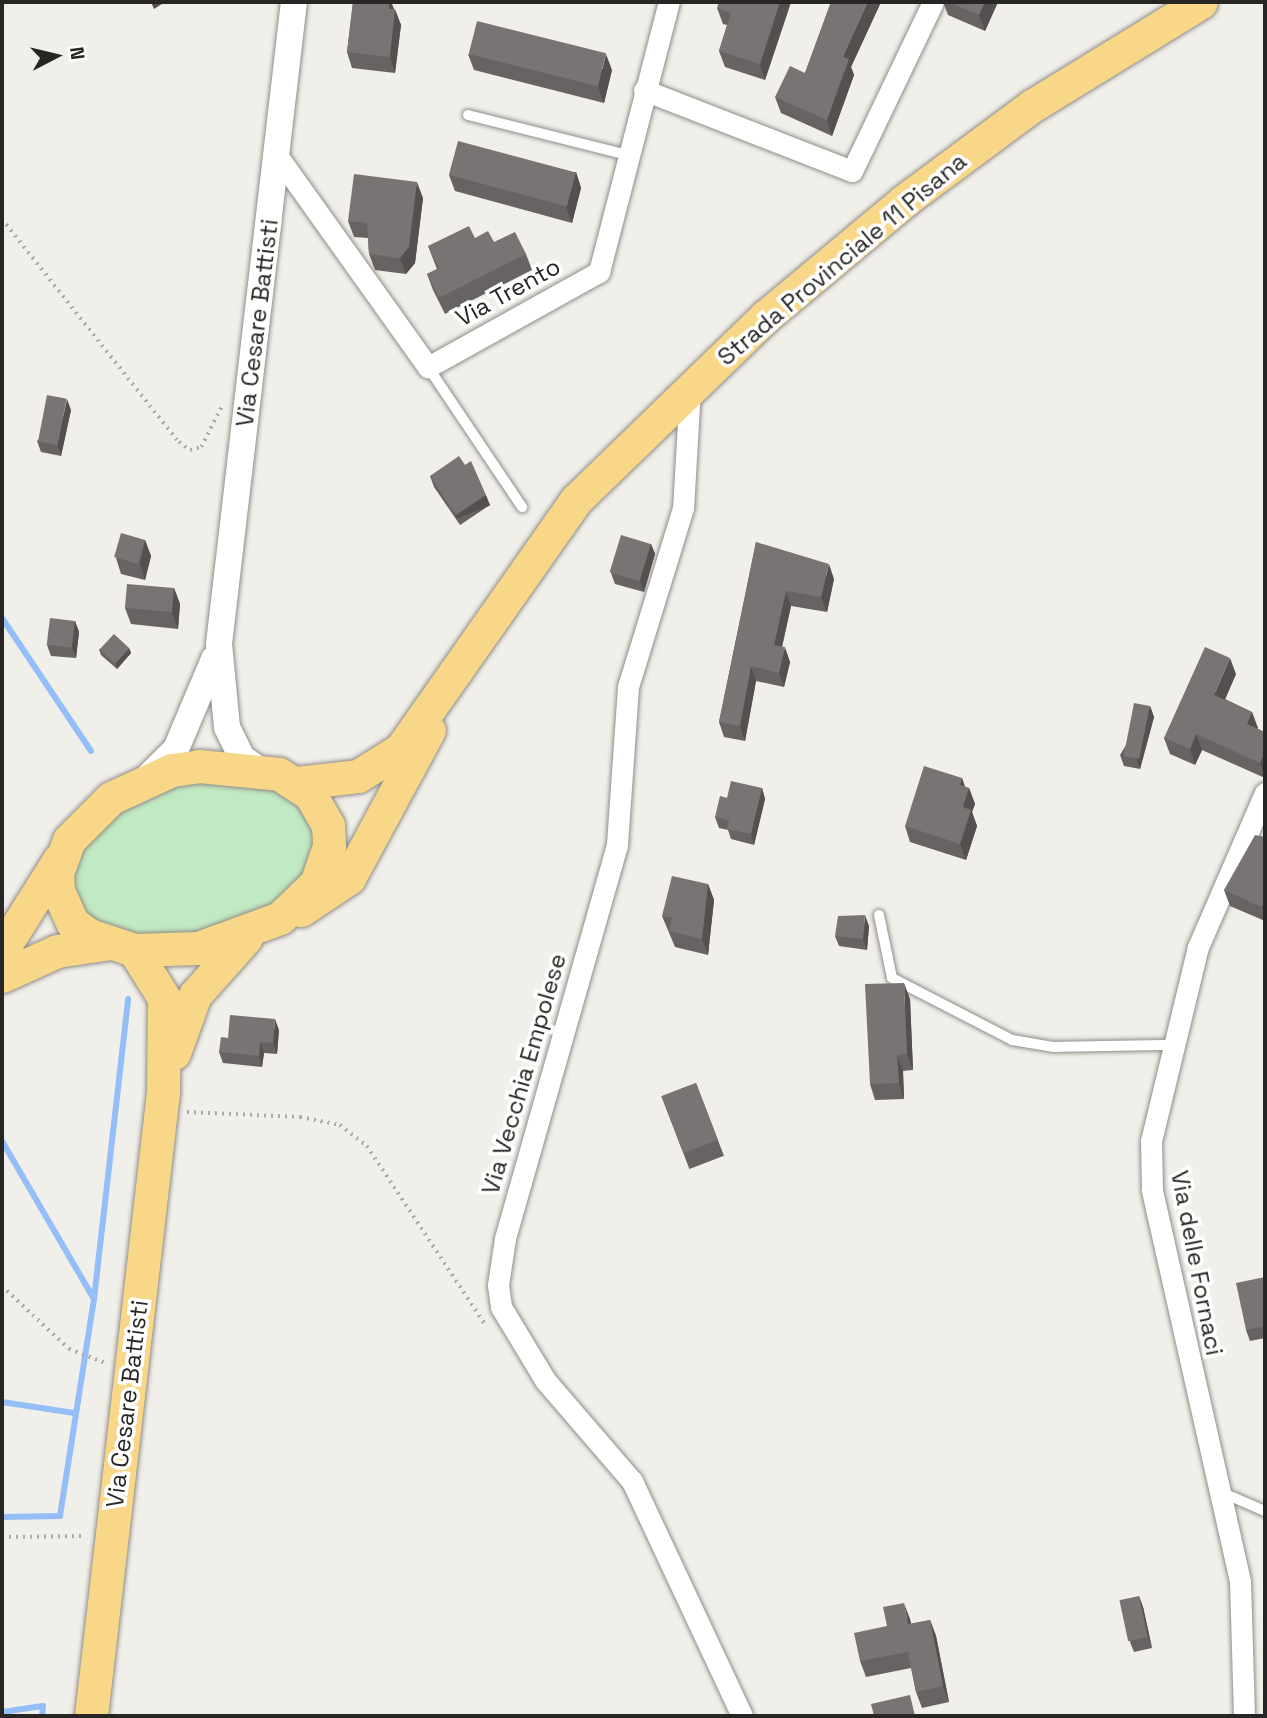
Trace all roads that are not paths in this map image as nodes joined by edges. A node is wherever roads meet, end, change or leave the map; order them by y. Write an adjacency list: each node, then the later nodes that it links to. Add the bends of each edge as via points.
1 (294, 2): 7 (street, Via Cesare Battisti)
2 (669, 2): 5 (street, Via Trento)
3 (933, 2): 5 (street, via 852,171)
4 (1201, 2): 10 (main road, Strada Provinciale 11 Pisana, via 1032,106 904,201)
5 (644, 90): 8 (street, Via Trento)
6 (468, 115): 8 (lane)
7 (276, 154): 9 (street); 12 (street, Via Cesare Battisti)
8 (627, 155): 9 (street, Via Trento, via 599,272)
9 (428, 367): 11 (lane)
10 (690, 388): 13 (main road, Strada Provinciale 11 Pisana, via 576,500); 29 (street, Via Vecchia Empolese, via 682,508 628,687 617,845 505,1239 498,1285 501,1307 545,1380 632,1481)
11 (522, 507)
12 (219, 644): 14 (street, Via Cesare Battisti, via 227,727 242,758); 16 (street, Via Cesare Battisti, via 176,749)
13 (456, 671): 15 (main road, Strada Provinciale 11 Pisana, via 425,719 384,764 338,781); 20 (main road, Strada Provinciale 11 Pisana, via 384,823 349,878 326,898)
14 (257, 769): 15 (main road, Via Cesare Battisti); 16 (main road, Via Cesare Battisti, via 172,770)
15 (298, 783): 20 (main road, Via Cesare Battisti, via 319,806 329,846 316,883)
16 (133, 787): 18 (main road, Via Cesare Battisti, via 80,824)
17 (1265, 793): 24 (street, Via delle Fornaci, via 1198,947)
18 (60, 858): 21 (main road, Via Cesare Battisti, via 57,873 65,909 89,935); 22 (main road)
19 (879, 915): 24 (lane, via 892,978 1012,1041 1054,1047)
20 (263, 927): 21 (main road, Via Cesare Battisti, via 198,948); 25 (main road, Via Cesare Battisti, via 226,954 195,995)
21 (122, 947): 23 (main road, via 57,951); 25 (main road, Via Cesare Battisti, via 164,998)
22 (2, 950)
23 (2, 976)
24 (1171, 1045): 26 (street, Via delle Fornaci, via 1151,1141 1152,1189)
25 (162, 1101): 28 (main road, Via Cesare Battisti)
26 (1221, 1492): 27 (lane); 30 (street, Via delle Fornaci, via 1240,1581)
27 (1265, 1511)
28 (91, 1716)
29 (742, 1716)
30 (1244, 1716)

